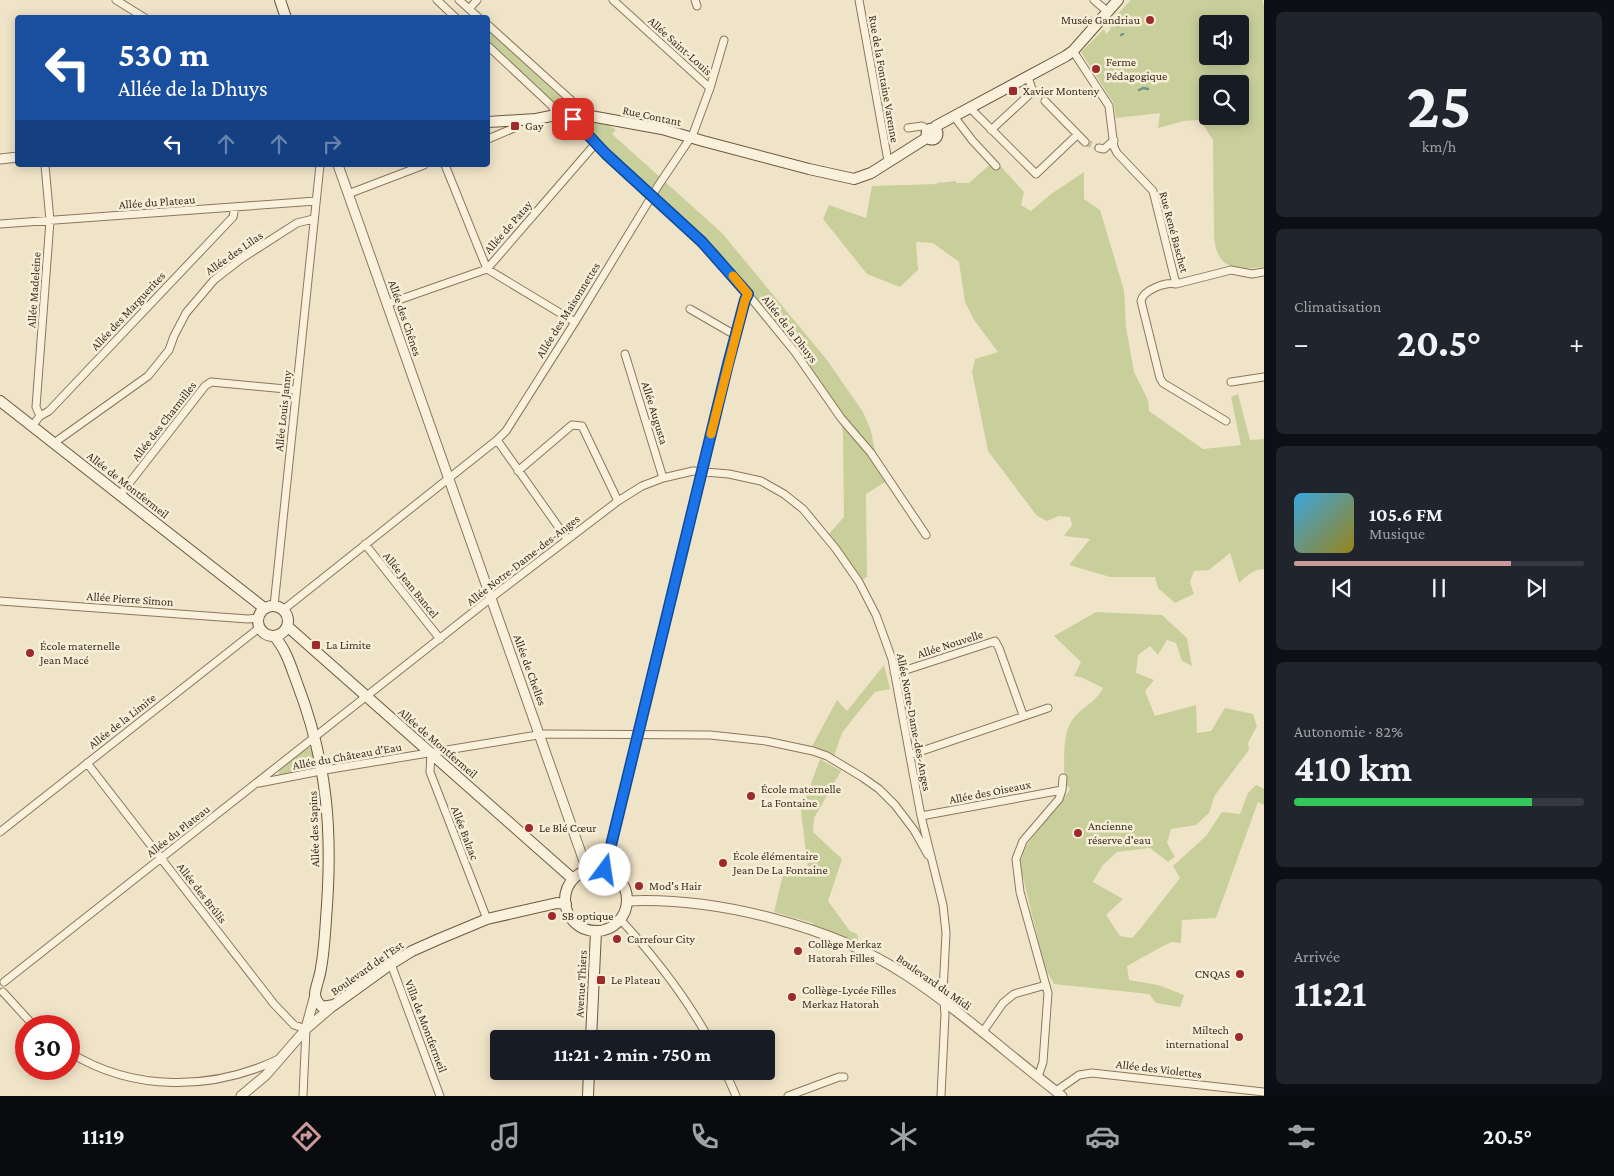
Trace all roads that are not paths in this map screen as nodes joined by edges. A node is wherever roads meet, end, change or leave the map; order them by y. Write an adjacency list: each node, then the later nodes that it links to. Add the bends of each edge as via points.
1 (116, 0): 13 (street)
2 (280, 0): 14 (main road)
3 (437, 0): 15 (street)
4 (459, 0): 11 (street)
5 (477, 0): 11 (street)
6 (613, 0): 22 (street, Allée Saint-Louis)
7 (859, 0): 43 (street, Rue de la Fontaine Varenne)
8 (1094, 0): 12 (street)
9 (1118, 0): 12 (main road, Rue Contant)
10 (1124, 0): 12 (main road, Rue Contant)
11 (469, 9): 16 (street)
12 (1108, 12): 20 (main road, Rue Contant)
13 (140, 15)
14 (285, 15)
15 (453, 15)
16 (476, 15)
17 (490, 28): 25 (street, Allée de la Dhuys, via 572,102)
18 (724, 40): 22 (street, Allée des Maisonnettes)
19 (490, 48): 26 (street, via 552,106)
20 (1073, 51): 21 (main road, Rue Contant); 36 (street, Rue René Baschet, via 1109,106)
21 (1029, 81): 24 (main road, Rue Contant); 31 (street, Rue Contant, via 1031,92)
22 (710, 88): 35 (street, Allée des Maisonnettes)
23 (1045, 101): 33 (street)
24 (973, 111): 27 (main road, Rue Contant); 31 (street); 32 (main road, Rue Contant, via 936,126)
25 (573, 114): 26 (main road, Rue Contant); 35 (main road, Rue Contant, via 662,129); 38 (street, Allée de la Dhuys, via 575,123)
26 (556, 115): 28 (main road, Rue Contant)
27 (956, 119): 32 (main road, Rue Contant); 44 (street)
28 (490, 122)
29 (514, 128): 34 (street)
30 (908, 128): 32 (street, via 922,126)
31 (991, 130): 33 (street, via 1036,174)
32 (932, 132): 39 (main road, Rue Contant)
33 (1077, 135): 37 (street)
34 (490, 138)
35 (691, 138): 50 (main road, Rue Contant); 52 (street, Allée des Maisonnettes)
36 (1114, 140): 40 (street, via 1104,149); 60 (street, Rue René Baschet, via 1117,153 1153,191)
37 (1085, 142)
38 (596, 143): 52 (street, Allée de la Dhuys); 58 (street, Allée de Patay)
39 (911, 148): 43 (main road, Rue Contant); 50 (main road, Rue Contant, via 902,158 862,182 841,181)
40 (1099, 148)
41 (15, 157): 42 (street)
42 (0, 159)
43 (888, 161): 50 (main road, Rue Contant, via 871,173 854,179)
44 (996, 166)
45 (45, 167): 56 (street, Allée Madeleine)
46 (320, 167): 53 (street, Allée Louis Janny)
47 (339, 167): 51 (street, Allée des Chênes)
48 (419, 167): 51 (street)
49 (446, 167): 58 (street)
50 (809, 169)
51 (348, 194): 62 (street, Allée des Chênes)
52 (652, 195): 61 (street, Allée de la Dhuys, via 715,254); 64 (street, Allée des Maisonnettes)
53 (316, 201): 54 (street, Allée du Plateau); 55 (street, Allée Louis Janny)
54 (235, 207): 56 (street, Allée du Plateau); 71 (street, Allée des Marguerites, via 233,217 49,411)
55 (313, 219): 69 (street, Allée Louis Janny); 75 (street, Allée des Lilas, via 297,223 214,280 186,313 169,350 148,376)
56 (50, 221): 57 (street, Allée du Plateau); 71 (street, Allée Madeleine, via 36,407)
57 (0, 224)
58 (486, 269): 62 (street, Allée de Patay); 64 (street)
59 (1264, 272): 60 (street, Rue René Baschet, via 1252,274 1231,270)
60 (1176, 284): 72 (street, Rue René Baschet, via 1146,292 1141,301 1160,378 1163,383)
61 (748, 294): 65 (street); 82 (street, Allée de la Dhuys, via 871,453)
62 (387, 304): 78 (street, Allée des Chênes)
63 (690, 309): 65 (street)
64 (575, 322): 74 (street, Allée des Maisonnettes, via 506,431)
65 (736, 335): 77 (street)
66 (625, 354): 79 (street, Allée Augusta)
67 (1264, 378): 68 (street)
68 (1230, 382)
69 (296, 390): 80 (street, Allée des Charmilles, via 211,382); 87 (street, Allée Louis Janny)
70 (0, 402): 73 (main road, Allée de Montfermeil)
71 (40, 416): 73 (street, Allée des Marguerites)
72 (1226, 421)
73 (32, 426): 75 (main road, Allée de Montfermeil)
74 (497, 440): 76 (street); 78 (street, Allée des Maisonnettes)
75 (54, 443): 80 (main road, Allée de Montfermeil)
76 (518, 471): 81 (street, via 572,425 582,426); 83 (street)
77 (703, 471): 79 (street, Allée Notre-Dame-des-Anges); 92 (street, Allée Notre-Dame-des-Anges, via 761,482 803,509 859,582 876,615); 97 (street)
78 (448, 478): 84 (street); 85 (street, Allée de Chelles)
79 (663, 478): 81 (street, Allée Notre-Dame-des-Anges)
80 (120, 495): 87 (main road, Allée de Montfermeil)
81 (618, 501): 83 (street, Allée Notre-Dame-des-Anges)
82 (926, 535)
83 (567, 539): 85 (street, Allée Notre-Dame-des-Anges)
84 (365, 544): 87 (street); 91 (street, Allée Jean Bancel)
85 (491, 599): 91 (street, Allée Notre-Dame-des-Anges); 96 (street, Allée de Chelles)
86 (0, 601): 88 (street, Allée Pierre Simon, via 248,619)
87 (274, 608): 88 (main road); 89 (main road, via 287,618)
88 (259, 623): 90 (main road, via 266,634); 101 (street, Allée de la Limite)
89 (287, 626): 90 (main road); 93 (main road, Allée de Montfermeil)
90 (274, 636): 98 (main road, Allée des Sapins, via 281,643 292,669)
91 (440, 639): 93 (street, Allée Notre-Dame-des-Anges)
92 (894, 672): 95 (street, Allée Nouvelle, via 995,642); 100 (street, Allée Notre-Dame-des-Anges)
93 (366, 697): 98 (street, Allée du Plateau); 99 (main road, Allée de Montfermeil)
94 (1048, 708): 95 (street)
95 (1023, 715): 100 (street)
96 (539, 734): 97 (street, Allée du Château d'Eau); 99 (street, Allée du Château d'Eau); 112 (street, Allée de Chelles)
97 (637, 736): 111 (street, Allée du Château d'Eau, via 710,735 766,741 827,756 879,789 895,805); 113 (street)
98 (316, 737): 102 (street, Allée du Plateau); 103 (main road, Allée des Sapins)
99 (431, 753): 103 (street, Allée du Château d'Eau); 114 (main road, Allée de Montfermeil); 118 (street, Allée Balzac, via 430,772)
100 (910, 755): 108 (street, Allée Notre-Dame-des-Anges)
101 (86, 763): 109 (street, Allée de la Limite); 110 (street, Allée des Brûlis)
102 (278, 766): 105 (street, via 276,775); 106 (street, Allée du Plateau)
103 (322, 770): 105 (street, Allée du Château d'Eau); 124 (main road, Allée des Sapins, via 327,802 328,876 321,968)
104 (1063, 778): 107 (street)
105 (282, 780): 106 (street, Allée du Château d'Eau)
106 (253, 785): 110 (street, Allée du Plateau)
107 (1062, 790): 108 (street, Allée des Oiseaux); 122 (street, via 1059,799 1023,841 1016,858 1020,892)
108 (922, 816): 111 (street, Allée Notre-Dame-des-Anges)
109 (0, 832)
110 (160, 859): 121 (street, Allée du Plateau); 128 (street, Allée des Brûlis, via 274,1004 294,1025)
111 (934, 864): 125 (street, Allée Notre-Dame-des-Anges, via 946,933)
112 (587, 870): 113 (main road); 114 (main road)
113 (605, 870): 115 (main road, via 620,880)
114 (573, 879): 116 (main road, via 566,893)
115 (627, 901): 117 (main road); 125 (street, Boulevard du Midi, via 692,903 759,915 809,929 866,952 905,974)
116 (566, 904): 118 (main road, Boulevard de l'Est); 119 (main road, via 575,922)
117 (620, 919): 119 (main road, via 614,926); 130 (street, via 653,955)
118 (487, 920): 120 (main road, Boulevard de l'Est, via 439,938)
119 (596, 931): 129 (main road, Avenue Thiers)
120 (391, 964): 126 (main road, Boulevard de l'Est); 142 (street, Villa de Montfermeil)
121 (2, 981): 123 (street, via 5,986)
122 (1046, 985): 131 (street, via 1014,994 1003,1002); 135 (street, via 1047,1025)
123 (1, 993): 127 (street)
124 (315, 995): 126 (main road, via 322,1007); 128 (street, Allée des Sapins)
125 (944, 1003): 131 (street, Boulevard du Midi); 146 (street, Allée Notre-Dame-des-Anges)
126 (334, 1005): 128 (street, Boulevard de l'Est)
127 (23, 1015)
128 (306, 1029): 133 (street, Boulevard de l'Est); 141 (street)
129 (591, 1030)
130 (704, 1030)
131 (982, 1032): 135 (street, Boulevard du Midi)
132 (80, 1058): 133 (street, via 107,1071 164,1083 219,1080 245,1074)
133 (281, 1058): 140 (street, Boulevard de l'Est)
134 (844, 1077): 145 (street)
135 (1038, 1077): 139 (street, Boulevard du Midi)
136 (589, 1080): 143 (main road)
137 (729, 1080): 144 (street)
138 (1264, 1092): 139 (street, Allée des Violettes, via 1092,1073 1079,1075)
139 (1059, 1094)
140 (241, 1096)
141 (303, 1096)
142 (440, 1096)
143 (588, 1096)
144 (736, 1096)
145 (788, 1096)
146 (942, 1096)

